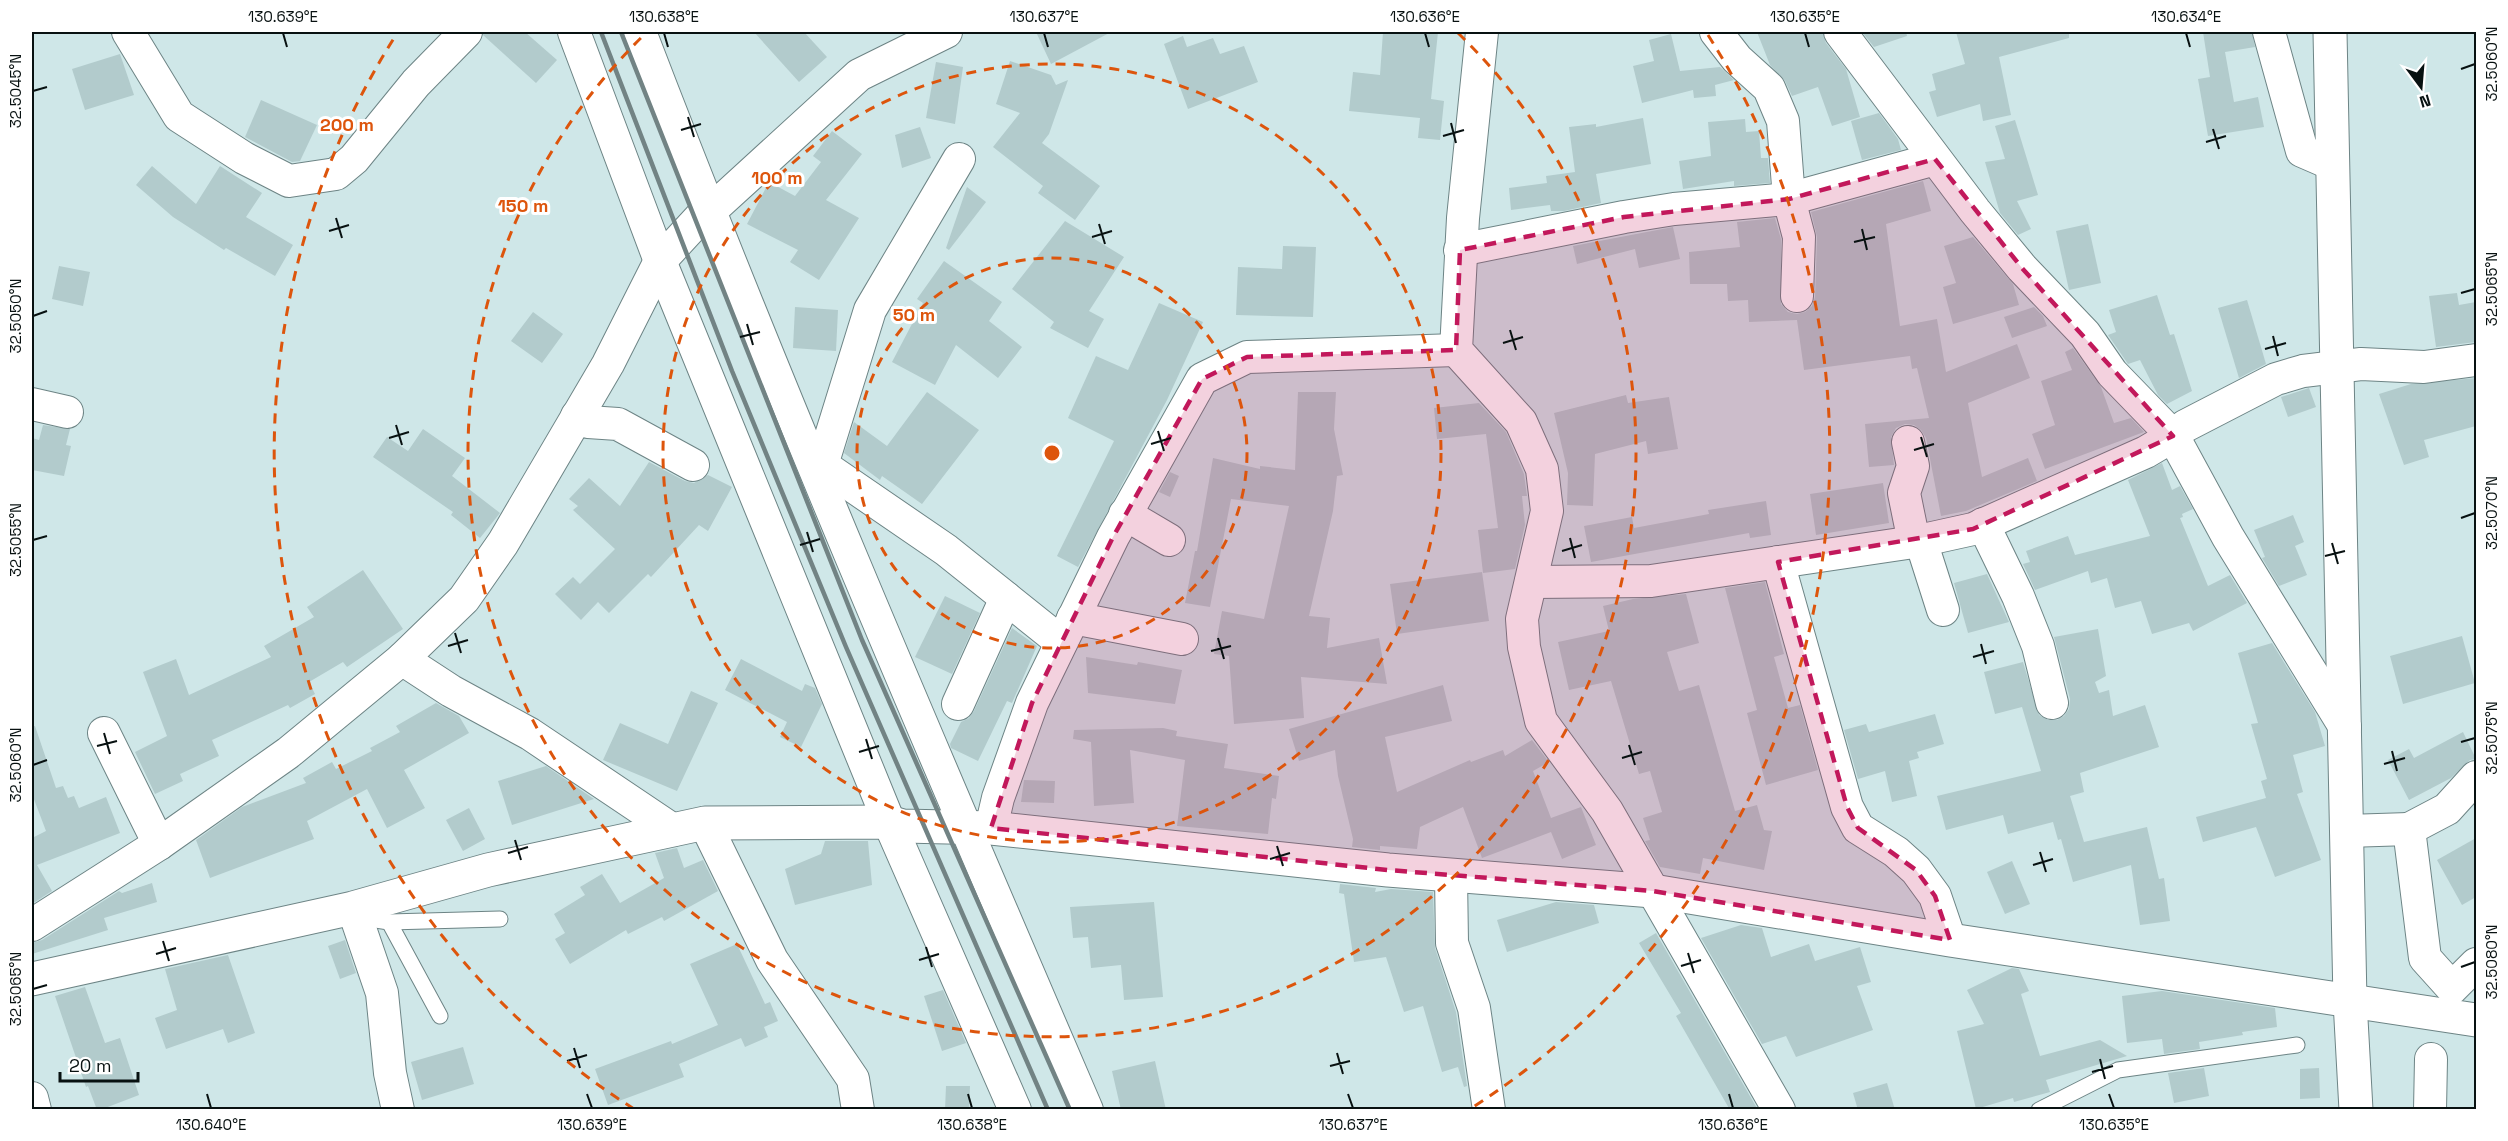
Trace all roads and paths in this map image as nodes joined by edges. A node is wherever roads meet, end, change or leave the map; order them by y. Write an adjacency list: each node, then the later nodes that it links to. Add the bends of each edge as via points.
1 (128, 32): 2 (street, via 179,116 244,158 289,181 336,174 354,159 416,83)
2 (466, 32)
3 (574, 32): 17 (street)
4 (640, 32): 15 (street)
5 (946, 32): 15 (street, via 859,75 795,136)
6 (1482, 32): 16 (street)
7 (1716, 32): 14 (street, via 1773,96 1783,121)
8 (1840, 32): 12 (street)
9 (2269, 32): 13 (street, via 2302,151)
10 (2330, 32): 13 (street)
11 (959, 159): 34 (street, via 870,310 822,465 946,550)
12 (1935, 159): 14 (street); 25 (street, via 2022,268 2085,334 2112,373)
13 (2332, 164): 21 (street)
14 (1789, 199): 16 (street, via 1624,216); 18 (street, via 1799,237)
15 (708, 209): 17 (street); 46 (street, via 833,518)
16 (1460, 250): 19 (street)
17 (660, 261): 24 (street, via 608,364); 44 (street)
18 (1797, 296)
19 (1456, 350): 28 (street, via 1247,357 1202,379); 33 (street, via 1521,422 1542,469 1547,511)
20 (2476, 360): 21 (street, via 2424,367)
21 (2337, 366): 25 (street, via 2276,379); 41 (street)
22 (32, 404): 23 (street)
23 (67, 412)
24 (595, 420): 27 (street); 38 (street, via 464,599)
25 (2173, 436): 29 (street, via 2146,452); 41 (street, via 2228,537)
26 (1908, 442): 31 (street, via 1913,466 1904,493)
27 (693, 465)
28 (1125, 514): 30 (street); 36 (street)
29 (1983, 524): 31 (street); 39 (street, via 2034,636)
30 (1170, 540)
31 (1917, 542): 32 (street); 35 (street)
32 (1778, 562): 33 (street, via 1652,581); 57 (street, via 1847,807 1858,828 1916,870 1935,896)
33 (1531, 582): 52 (street, via 1522,619 1524,647 1541,721 1607,811)
34 (1006, 598): 36 (street); 40 (street)
35 (1943, 610)
36 (1067, 630): 37 (street); 46 (street, via 1032,703 998,798)
37 (1182, 639)
38 (402, 659): 48 (street, via 530,734); 50 (street, via 288,753)
39 (2052, 703)
40 (958, 705)
41 (2345, 727): 49 (street)
42 (104, 733): 50 (street)
43 (2476, 777): 47 (street, via 2447,809)
44 (889, 822): 45 (street); 46 (street, via 903,826); 65 (street)
45 (705, 823): 48 (street); 69 (street, via 772,960 853,1079)
46 (978, 828): 51 (street); 72 (street)
47 (2409, 829): 49 (street); 58 (street, via 2426,958 2452,988)
48 (673, 830): 53 (street, via 488,870)
49 (2347, 831): 60 (street)
50 (159, 844): 56 (street)
51 (1451, 876): 52 (street); 73 (street, via 1452,943 1474,1008)
52 (1653, 891): 57 (street); 74 (street)
53 (355, 912): 55 (lane); 59 (street); 68 (street, via 382,993)
54 (500, 919): 55 (lane)
55 (389, 922): 61 (lane)
56 (32, 925)
57 (1950, 940): 60 (street)
58 (2476, 964)
59 (32, 979)
60 (2350, 1001): 62 (street); 76 (street)
61 (440, 1016)
62 (2476, 1020)
63 (2297, 1045): 75 (lane, via 2118,1070)
64 (2431, 1059): 77 (street)
65 (996, 1068): 70 (street); 71 (street)
66 (32, 1098): 67 (street)
67 (36, 1110)
68 (398, 1110)
69 (858, 1110)
70 (989, 1110)
71 (1015, 1110)
72 (1086, 1110)
73 (1489, 1110)
74 (1779, 1110)
75 (2039, 1110)
76 (2356, 1110)
77 (2430, 1110)

